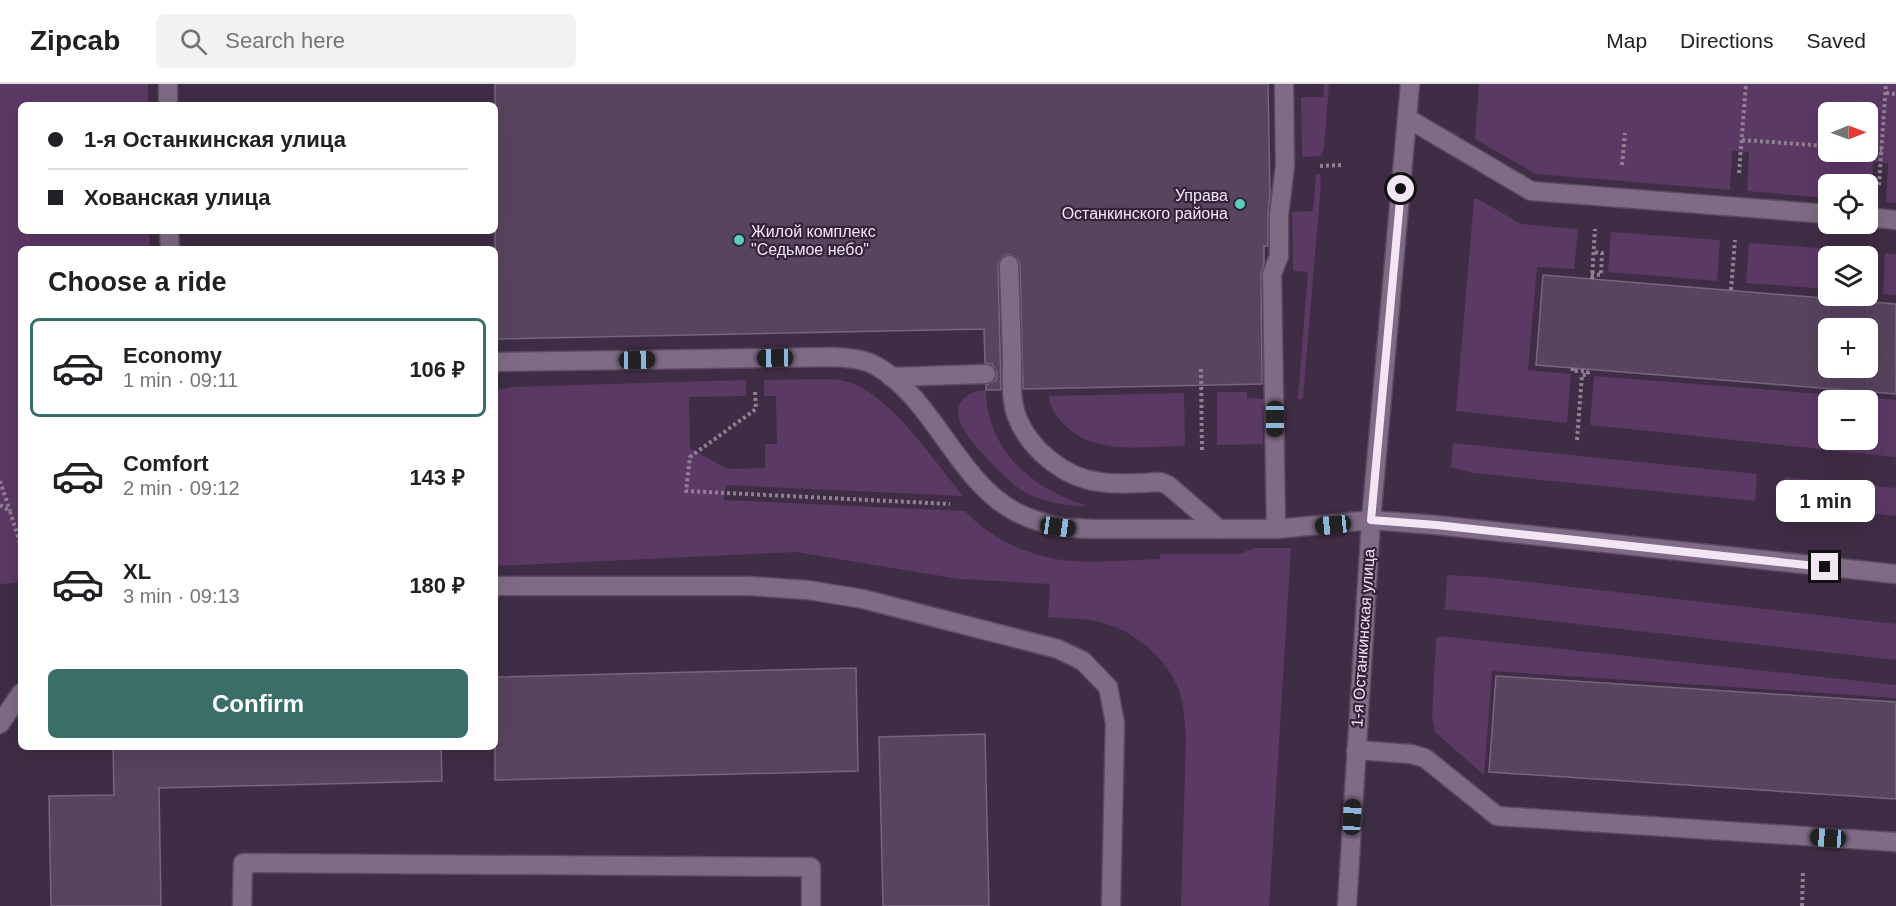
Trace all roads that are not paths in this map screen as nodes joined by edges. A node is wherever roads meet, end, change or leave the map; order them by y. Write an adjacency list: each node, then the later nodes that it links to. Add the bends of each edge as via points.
1 (168, 84): 4 (street)
2 (1284, 84): 15 (street, via 1285,166 1279,256 1272,274)
3 (1410, 84): 5 (street, 1-я Останкинская улица)
4 (168, 102)
5 (1407, 118): 6 (street, via 1530,191); 13 (street, 1-я Останкинская улица)
6 (1818, 213)
7 (1878, 219): 8 (street)
8 (1896, 220)
9 (1009, 265): 14 (street, via 1012,392 1017,416 1029,439 1042,454 1078,476 1100,482 1168,485)
10 (498, 362): 12 (street, via 856,358 878,366)
11 (986, 374): 12 (street)
12 (891, 377): 14 (street, via 913,398 984,488 1023,515 1072,529)
13 (1371, 520): 15 (street); 16 (street); 20 (street, 1-я Останкинская улица)
14 (1219, 529): 15 (street)
15 (1276, 529)
16 (1896, 574)
17 (498, 586): 24 (street, via 749,586 808,590 885,605 1058,649 1083,660 1108,687 1115,723)
18 (18, 697): 19 (street)
19 (0, 724)
20 (1356, 750): 21 (street, via 1425,758 1497,816); 25 (street, 1-я Останкинская улица)
21 (1896, 842)
22 (242, 906): 23 (street, via 243,863 254,863 811,867)
23 (811, 906)
24 (1111, 906)
25 (1347, 906)

